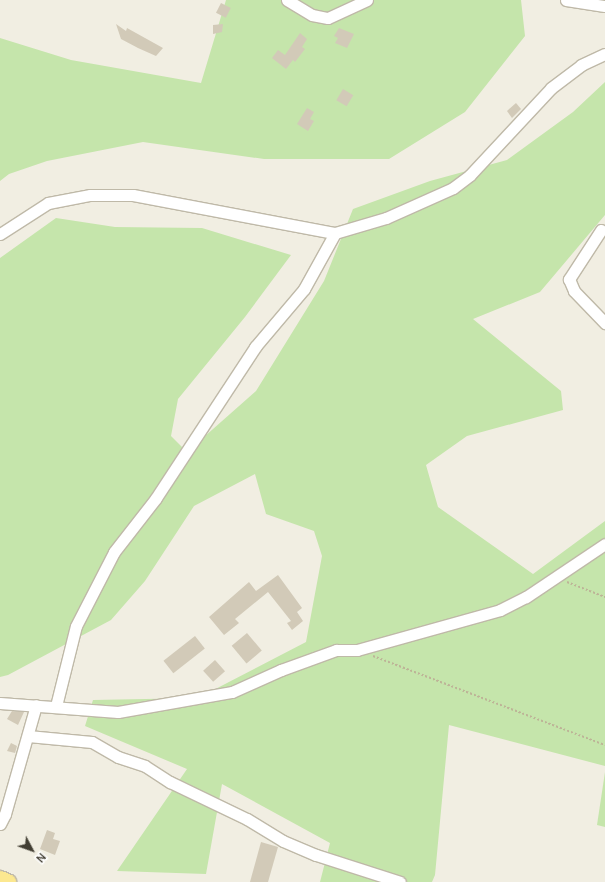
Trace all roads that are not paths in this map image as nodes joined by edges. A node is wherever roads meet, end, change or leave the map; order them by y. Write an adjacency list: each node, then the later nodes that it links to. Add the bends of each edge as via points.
1 (287, 0): 2 (street, via 312,15 328,18)
2 (367, 0)
3 (566, 0): 4 (street)
4 (605, 6)
5 (605, 54): 7 (street, via 581,65 551,88 470,175 453,188 386,218)
6 (601, 230): 9 (street, via 569,279 574,291)
7 (335, 233): 8 (street, via 133,195 90,194 48,203); 13 (street, via 304,289 255,347 156,498 114,552 76,626)
8 (0, 234)
9 (605, 323)
10 (605, 544): 13 (street, via 526,597 500,610 437,625 357,650 336,650 281,670 232,692 118,712)
11 (0, 703): 12 (street)
12 (36, 705): 13 (street); 14 (street)
13 (56, 706)
14 (28, 736): 15 (street); 18 (street, via 92,742 118,757 145,766 170,782 247,819 283,841 316,855)
15 (0, 824)
16 (0, 879): 17 (main road)
17 (7, 882)
18 (400, 882)

